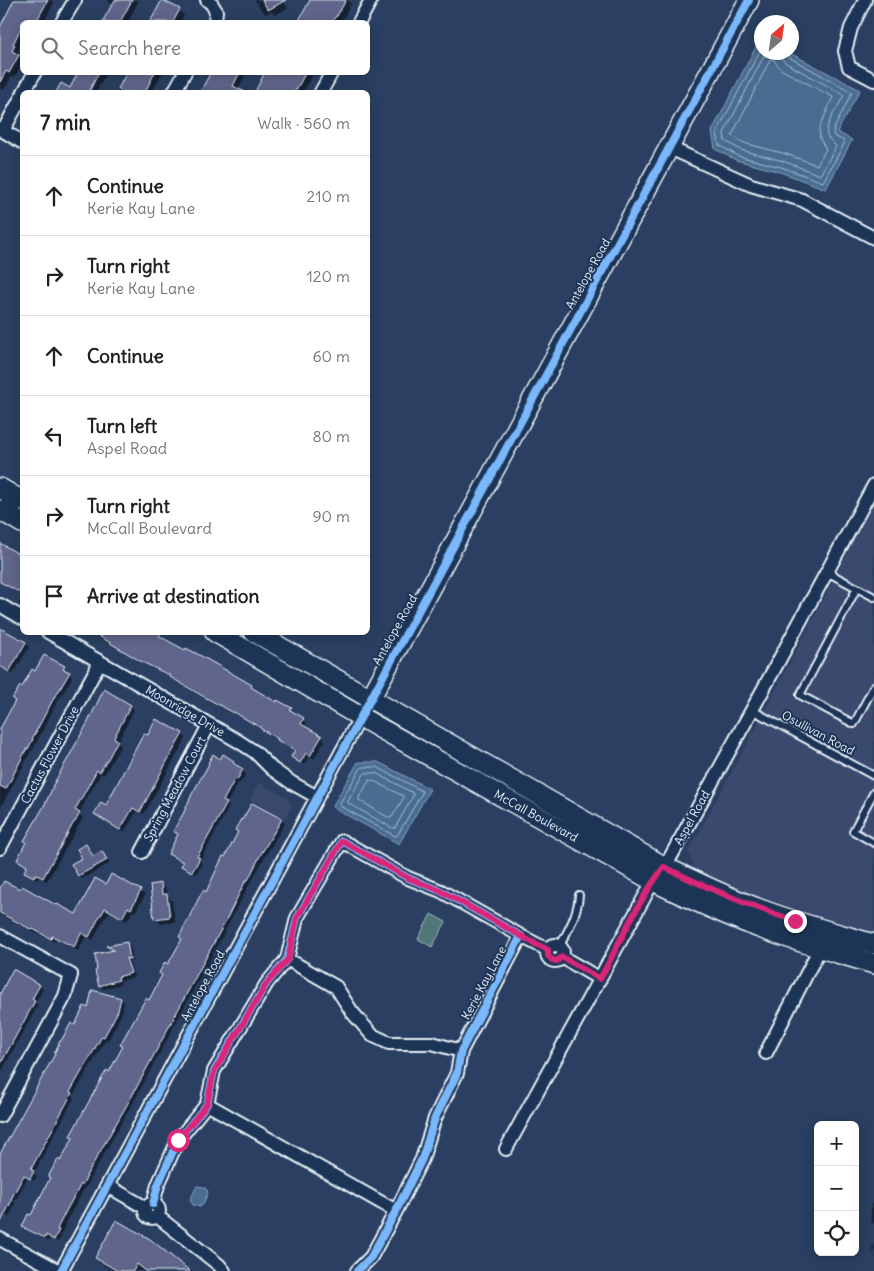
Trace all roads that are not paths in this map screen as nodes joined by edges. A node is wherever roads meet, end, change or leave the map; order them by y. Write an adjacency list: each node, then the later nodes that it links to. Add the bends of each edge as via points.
1 (75, 0): 6 (street)
2 (207, 0): 7 (street, via 216,11)
3 (371, 0): 8 (street)
4 (749, 0): 19 (main road, Antelope Road)
5 (865, 0): 12 (street, via 844,51 849,67)
6 (63, 20)
7 (215, 20)
8 (360, 20)
9 (33, 75): 13 (street)
10 (183, 75): 14 (street)
11 (330, 75): 15 (street)
12 (874, 80)
13 (25, 90)
14 (175, 90)
15 (322, 90)
16 (20, 99): 17 (street)
17 (2, 130): 18 (street)
18 (20, 141)
19 (670, 148): 20 (street, via 751,185 802,200); 36 (main road, Antelope Road)
20 (874, 238)
21 (874, 485): 26 (street, Aspel Road)
22 (0, 488): 23 (main road)
23 (20, 500)
24 (0, 510): 25 (main road)
25 (20, 522)
26 (827, 572): 27 (lane); 37 (street, Aspel Road)
27 (857, 588): 28 (lane); 35 (lane, via 800,695 854,724)
28 (874, 597)
29 (0, 605): 30 (street)
30 (20, 617)
31 (53, 635): 34 (street, Moonridge Drive)
32 (220, 635): 38 (main road, McCall Boulevard)
33 (259, 635): 36 (main road, McCall Boulevard)
34 (100, 662): 39 (street, Moonridge Drive); 44 (street, Cactus Flower Drive)
35 (874, 686)
36 (370, 699): 38 (street, Antelope Road); 46 (main road, McCall Boulevard)
37 (752, 710): 40 (lane, Osullivan Road); 46 (street, Aspel Road)
38 (360, 716): 42 (street, Antelope Road); 46 (main road, McCall Boulevard)
39 (209, 725): 42 (street, Moonridge Drive, via 238,741 272,769); 45 (street, Spring Meadow Court)
40 (874, 776)
41 (874, 792): 43 (lane, via 853,831)
42 (317, 798): 61 (street, Antelope Road)
43 (874, 843)
44 (0, 848)
45 (142, 852)
46 (659, 874): 50 (main road, McCall Boulevard, via 692,880 760,909); 51 (main road, McCall Boulevard, via 686,897); 55 (street, Aspel Road)
47 (579, 894): 52 (lane, via 572,922)
48 (0, 936): 59 (street, via 71,974 65,996)
49 (521, 936): 52 (street); 53 (street, Kerie Kay Lane, via 342,841 297,918); 56 (street, Kerie Kay Lane)
50 (874, 944)
51 (820, 948): 54 (main road, McCall Boulevard); 57 (street)
52 (556, 951): 55 (street)
53 (288, 959): 56 (street, via 336,986 352,1012 372,1034 390,1043 432,1043); 58 (street, Kerie Kay Lane, via 267,983 214,1072)
54 (874, 964)
55 (600, 979): 60 (street, Aspel Road)
56 (461, 1051): 63 (street, Kerie Kay Lane, via 457,1073 435,1118 422,1159)
57 (766, 1053)
58 (207, 1104): 62 (street, Kerie Kay Lane, via 178,1140 158,1185); 63 (street)
59 (0, 1116)
60 (506, 1149)
61 (108, 1186): 62 (street); 65 (street, Antelope Road)
62 (152, 1209): 66 (street)
63 (396, 1211): 67 (street, Kerie Kay Lane, via 371,1257)
64 (0, 1239): 65 (street)
65 (60, 1271)
66 (224, 1271)
67 (357, 1271)

